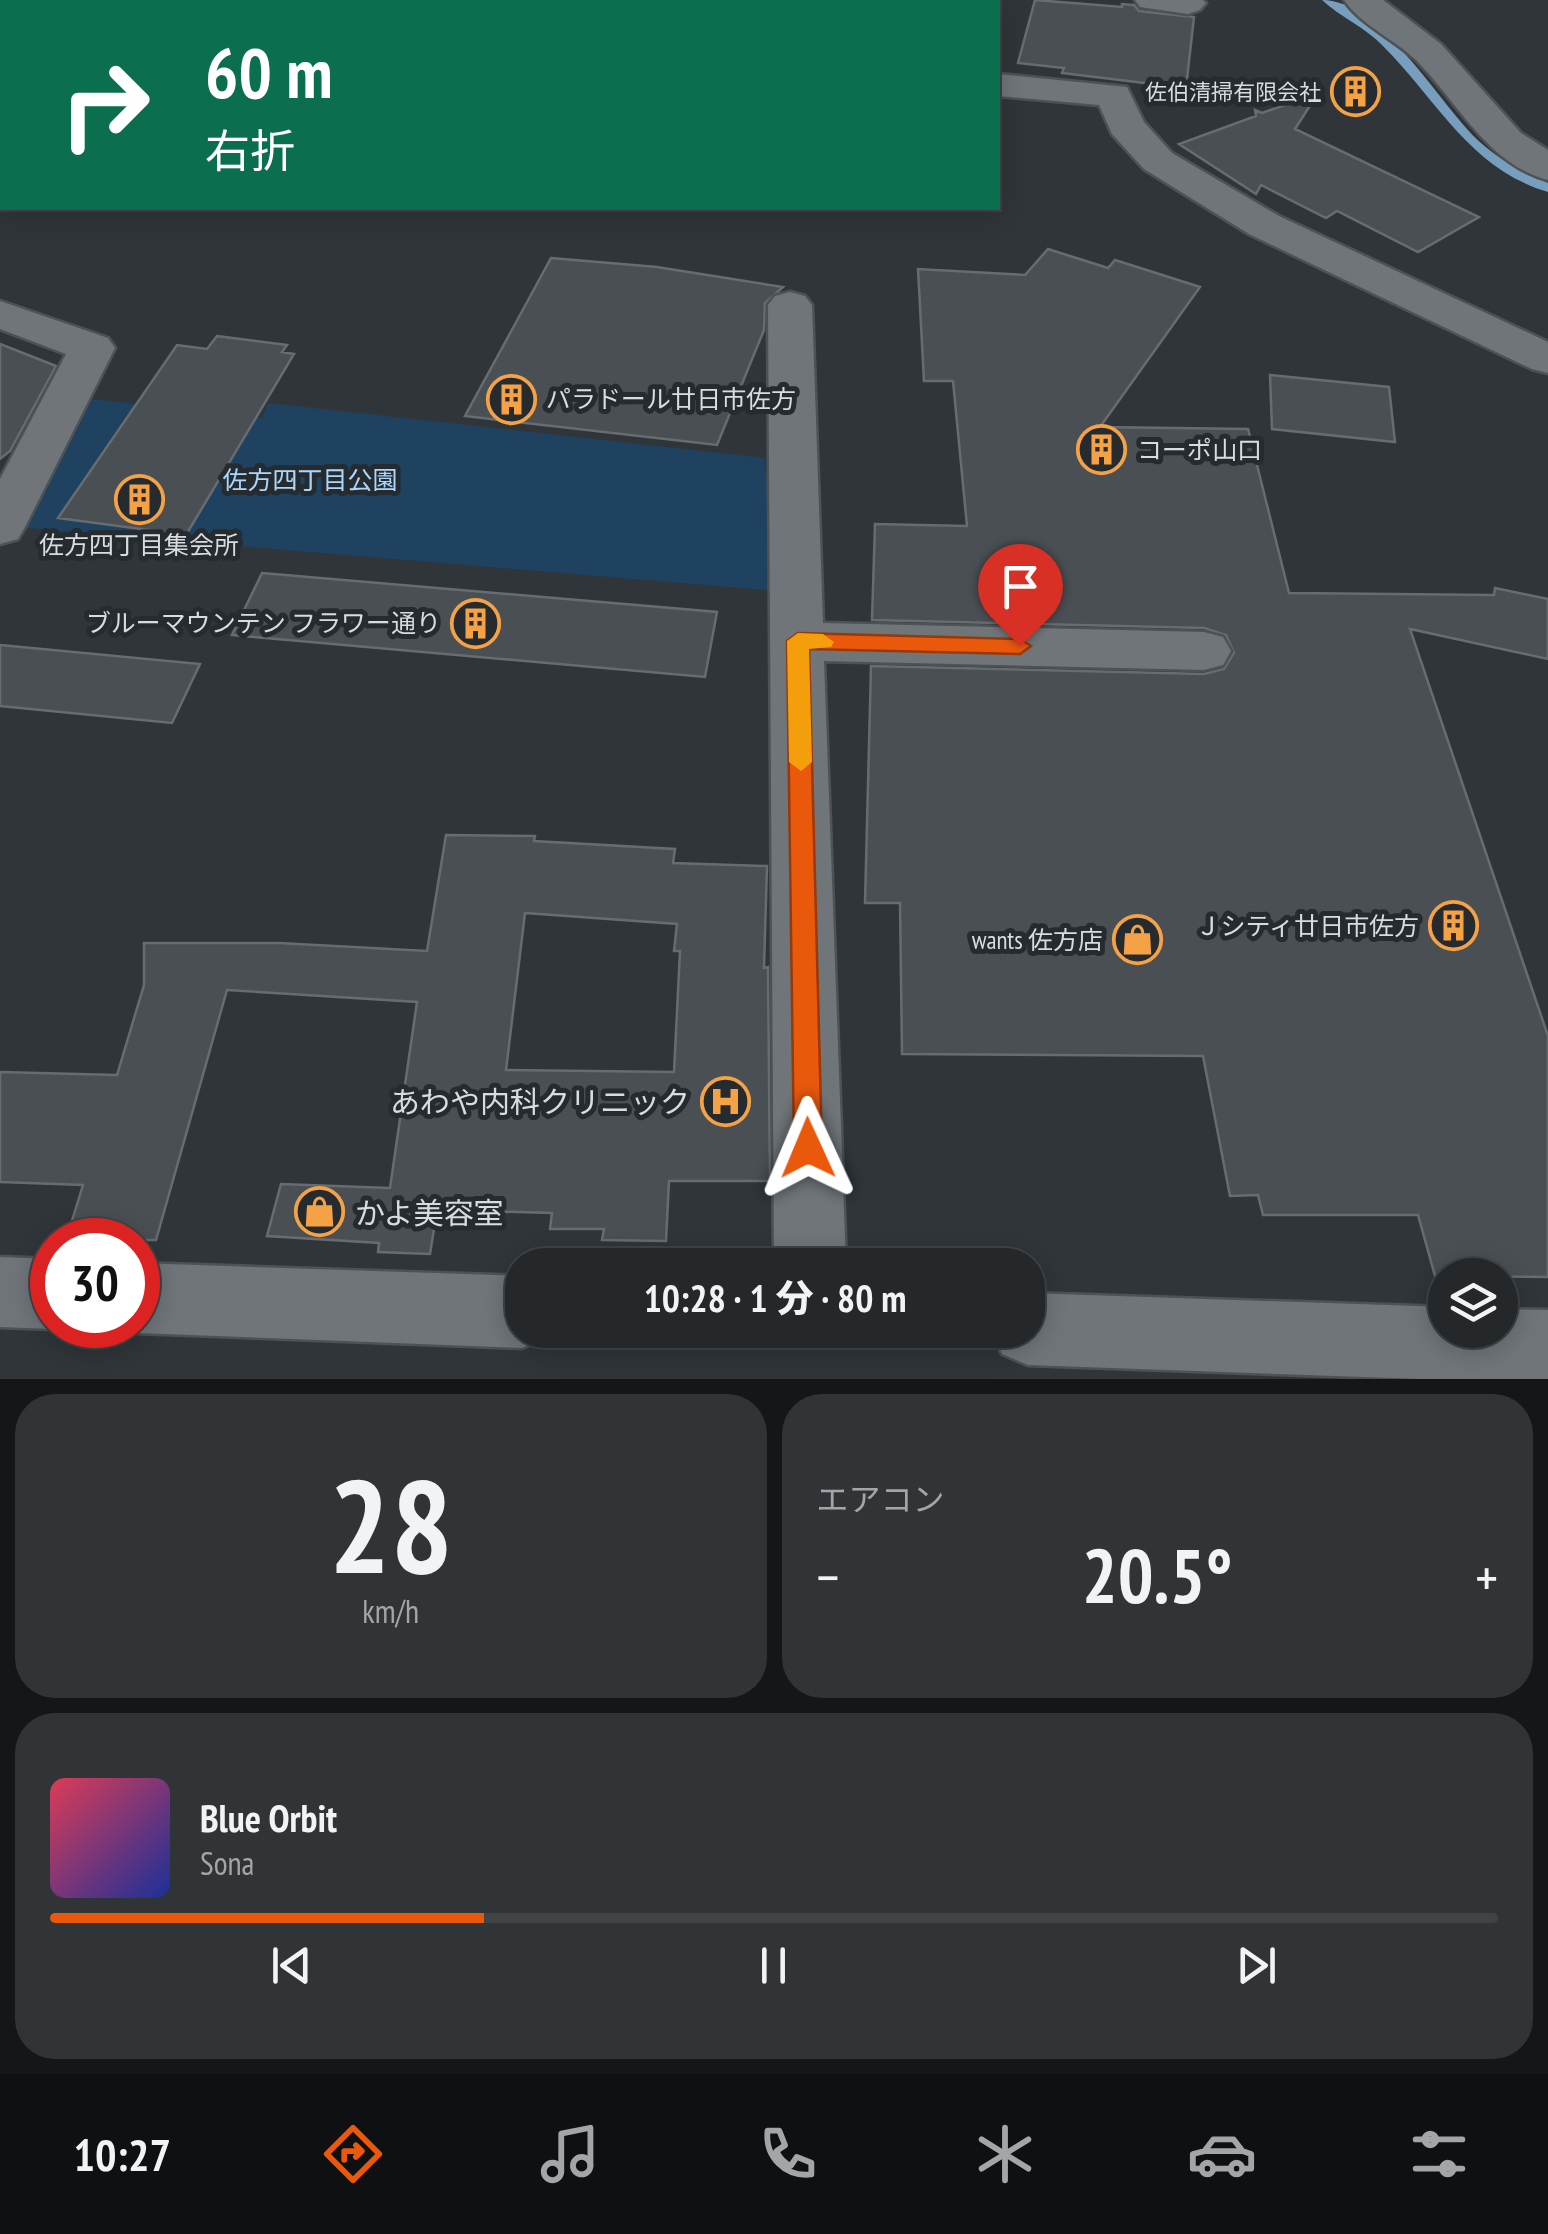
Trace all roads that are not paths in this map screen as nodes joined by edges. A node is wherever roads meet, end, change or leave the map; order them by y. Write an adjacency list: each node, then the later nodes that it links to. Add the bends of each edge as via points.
1 (1152, 0): 4 (street)
2 (1360, 0): 5 (street)
3 (1401, 0): 5 (street)
4 (1188, 3)
5 (1428, 52): 7 (street, via 1507,141)
6 (1000, 84): 10 (street, via 1114,95 1126,126 1158,161 1264,225)
7 (1548, 168)
8 (790, 306): 12 (street)
9 (0, 314): 11 (street, via 92,348)
10 (1548, 359)
11 (0, 527)
12 (798, 641): 13 (street); 14 (street)
13 (1204, 651)
14 (810, 1248)
15 (0, 1292): 16 (street)
16 (30, 1293)
17 (160, 1299): 18 (street)
18 (505, 1311)
19 (1045, 1329): 20 (street)
20 (1548, 1347)

